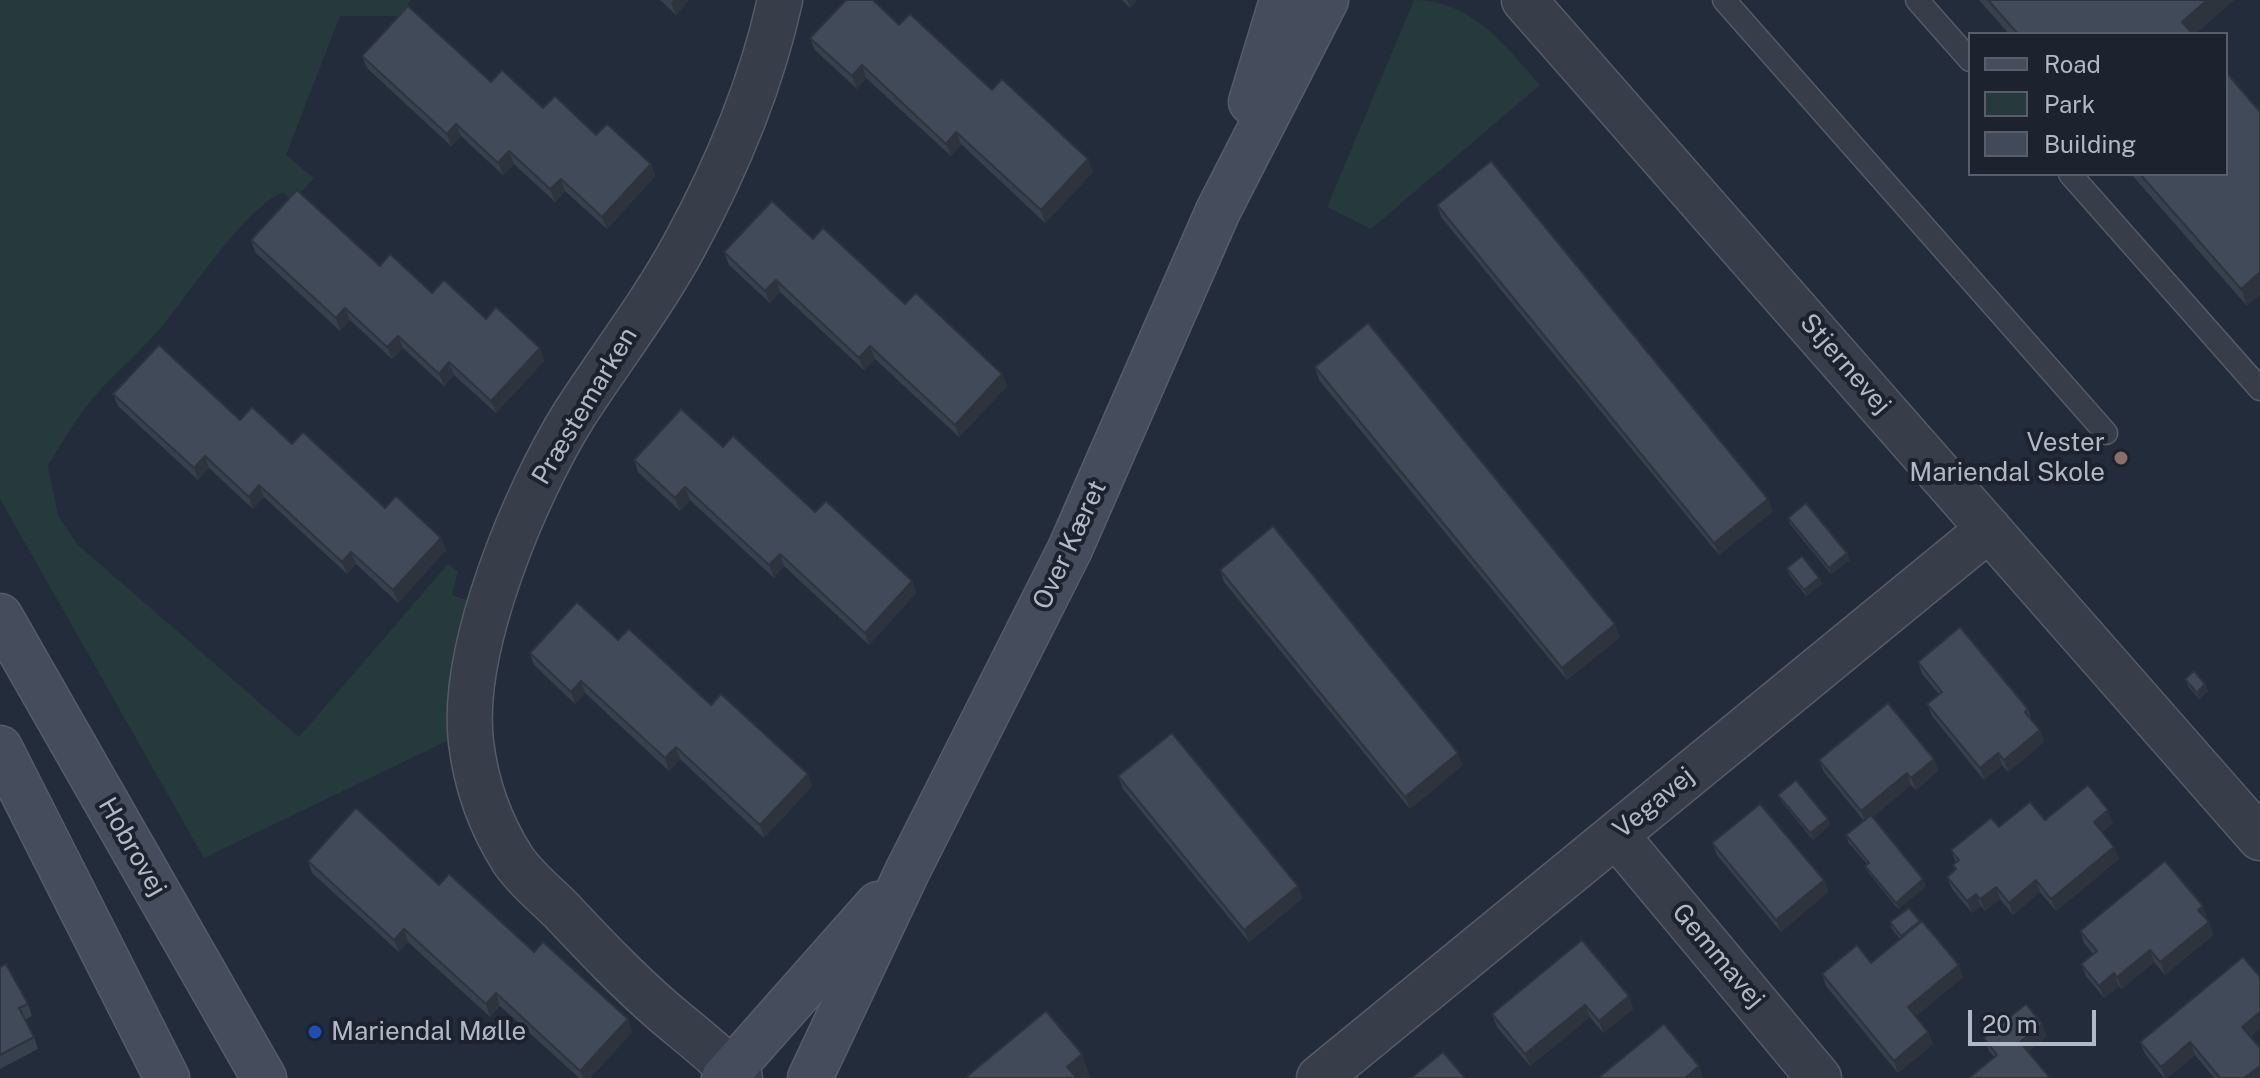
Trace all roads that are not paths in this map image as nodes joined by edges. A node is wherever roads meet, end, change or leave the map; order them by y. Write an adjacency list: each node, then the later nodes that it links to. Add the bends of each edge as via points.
1 (780, 0): 19 (street, Præstemarken, via 745,117 723,170 682,248 539,478 507,553 479,650 472,697 471,740 480,785 492,824 515,863)
2 (1282, 0): 9 (main road, Over Kæret)
3 (1326, 0): 9 (main road, Over Kæret)
4 (1524, 0): 12 (street, Stjernevej)
5 (1724, 0): 11 (lane)
6 (1917, 0): 7 (lane)
7 (1968, 58)
8 (2072, 176): 10 (lane)
9 (1218, 211): 17 (main road, Over Kæret, via 1070,549)
10 (2260, 389)
11 (2106, 433)
12 (1989, 529): 15 (street, Vegavej); 16 (street, Stjernevej)
13 (0, 616): 22 (main road, Hobrovej)
14 (0, 748): 18 (main road)
15 (1616, 835): 24 (street, Vegavej); 25 (street, Gemmavej)
16 (2260, 838)
17 (907, 872): 19 (main road, Over Kæret); 23 (main road, Over Kæret)
18 (106, 951): 20 (main road); 21 (main road)
19 (731, 1076)
20 (167, 1078)
21 (190, 1078)
22 (264, 1078)
23 (810, 1078)
24 (1319, 1078)
25 (1819, 1078)

